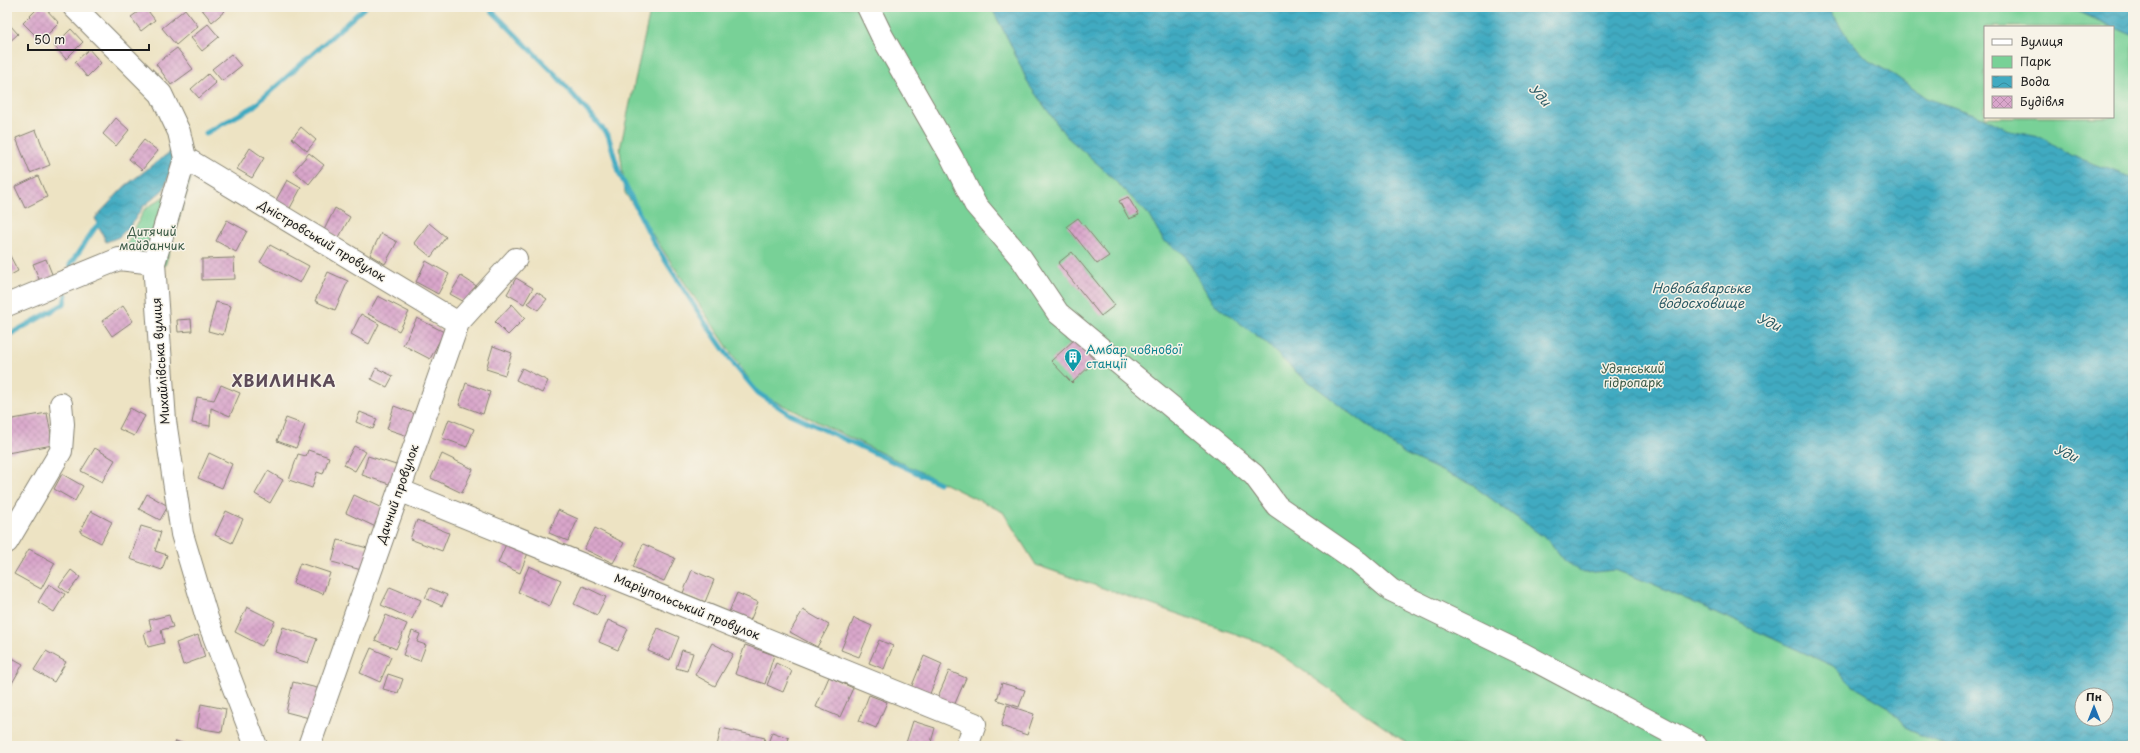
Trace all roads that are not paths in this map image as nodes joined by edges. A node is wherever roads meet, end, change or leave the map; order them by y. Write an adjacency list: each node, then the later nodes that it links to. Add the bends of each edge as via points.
1 (868, 7): 14 (street, via 975,204 1022,258 1058,313 1254,475 1277,506 1358,562 1391,590 1523,654)
2 (76, 8): 3 (street, Михайлівська вулиця, via 161,94 179,132)
3 (185, 158): 5 (street, Михайлівська вулиця); 7 (street, Дністровський провулок)
4 (516, 259): 7 (street, Дачний провулок)
5 (154, 263): 6 (street, via 119,259); 11 (street, Михайлівська вулиця, via 165,421 182,534 207,618)
6 (7, 305)
7 (458, 323): 9 (street, Дачний провулок)
8 (61, 404): 10 (street, via 61,451)
9 (399, 490): 12 (street, Дачний провулок); 13 (street, Маріупольський провулок, via 975,724)
10 (7, 542)
11 (256, 746)
12 (309, 746)
13 (968, 746)
14 (1696, 746)

